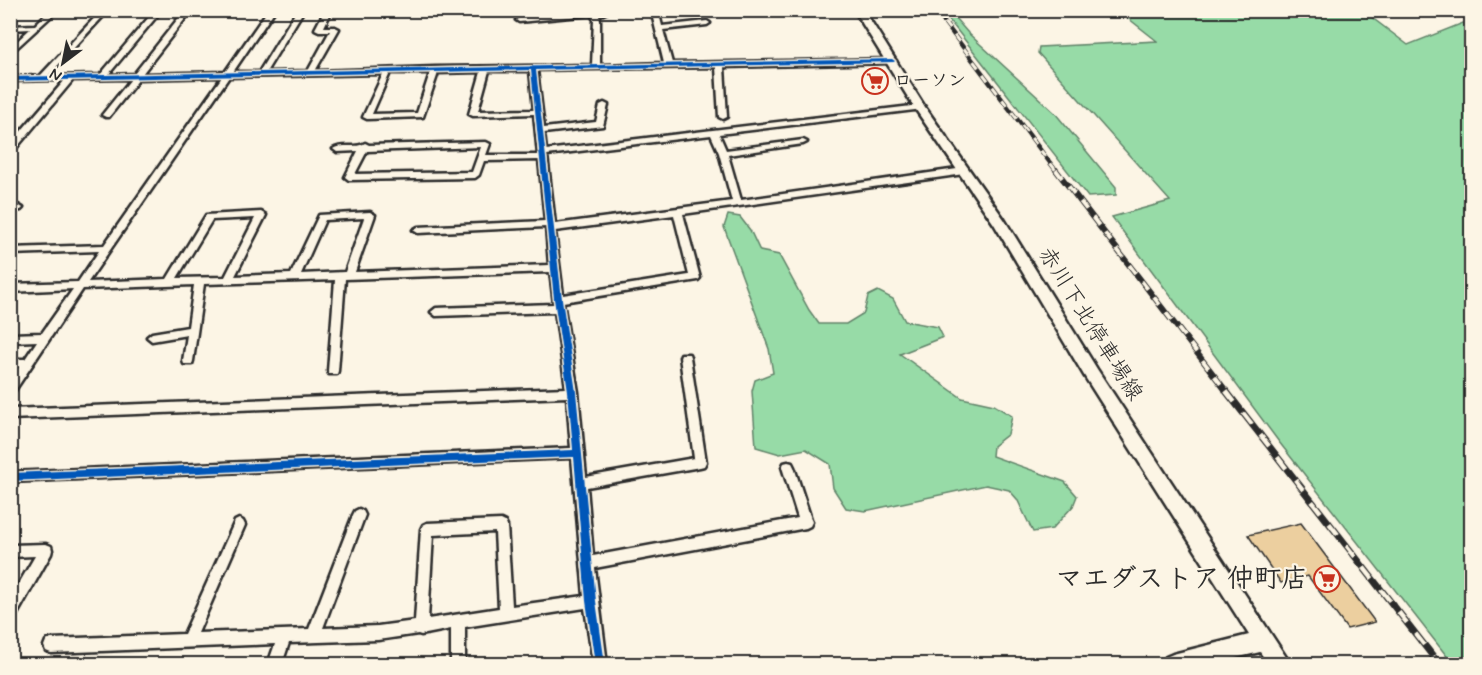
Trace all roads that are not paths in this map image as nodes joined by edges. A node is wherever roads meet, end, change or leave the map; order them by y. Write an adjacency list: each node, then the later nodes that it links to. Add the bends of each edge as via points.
1 (55, 10): 14 (street)
2 (106, 10): 33 (street)
3 (159, 10): 31 (street)
4 (189, 10): 29 (street)
5 (272, 10): 28 (street)
6 (301, 10): 27 (street)
7 (329, 10): 26 (street, via 319,29 335,29)
8 (609, 10): 11 (street)
9 (654, 10): 16 (street)
10 (859, 10): 18 (main road, 赤川下北停車場線)
11 (594, 13): 12 (street); 21 (street)
12 (519, 20)
13 (707, 23): 16 (street)
14 (37, 27): 15 (street); 17 (street)
15 (10, 28)
16 (659, 28): 19 (street)
17 (10, 52)
18 (892, 61): 20 (street); 35 (main road, 赤川下北停車場線)
19 (668, 64): 20 (street); 21 (street)
20 (720, 64): 38 (street)
21 (596, 67): 23 (street)
22 (486, 68): 23 (street); 24 (street); 36 (street, via 473,114)
23 (533, 68): 36 (street)
24 (435, 69): 25 (street); 25 (street, via 420,115 367,117)
25 (388, 70): 26 (street)
26 (310, 73): 27 (street)
27 (261, 74): 28 (street)
28 (228, 75): 29 (street); 53 (street)
29 (136, 76): 31 (street); 37 (street)
30 (71, 78): 31 (street); 33 (street); 44 (street)
31 (101, 78)
32 (10, 79): 33 (street)
33 (41, 79)
34 (604, 105): 39 (street, via 600,124)
35 (920, 107): 40 (street); 48 (main road, 赤川下北停車場線)
36 (537, 112): 39 (street)
37 (106, 115)
38 (723, 117)
39 (540, 131): 46 (street)
40 (714, 131): 45 (street); 46 (street)
41 (803, 142): 45 (street)
42 (365, 146): 43 (street); 47 (street, via 486,144); 47 (street, via 349,177 475,175)
43 (337, 149)
44 (10, 150)
45 (723, 153): 49 (street)
46 (542, 155): 47 (street); 51 (street)
47 (480, 158)
48 (964, 171): 49 (street); 93 (main road, 赤川下北停車場線)
49 (737, 202): 50 (street)
50 (678, 212): 51 (street); 63 (street, via 695,278)
51 (551, 226): 52 (street); 55 (street)
52 (418, 230)
53 (107, 248): 54 (street); 61 (street)
54 (10, 251)
55 (555, 268): 56 (street); 63 (street)
56 (344, 276): 57 (street); 57 (street, via 370,215 322,217); 73 (street)
57 (294, 278): 58 (street)
58 (228, 280): 59 (street); 60 (street, via 261,215 209,217)
59 (200, 281): 60 (street); 65 (street)
60 (170, 282): 61 (street)
61 (80, 285): 62 (street); 66 (street)
62 (10, 288)
63 (559, 303): 64 (street); 75 (street)
64 (436, 312)
65 (193, 330): 67 (street); 70 (street)
66 (46, 337): 68 (street); 72 (street)
67 (152, 337)
68 (10, 338)
69 (685, 357): 80 (street, via 700,462)
70 (188, 361)
71 (10, 363): 72 (street)
72 (27, 363): 74 (street)
73 (333, 371)
74 (10, 389)
75 (572, 392): 76 (street); 77 (street)
76 (10, 414)
77 (578, 453): 79 (street); 80 (street)
78 (788, 466): 84 (street, via 806,522)
79 (10, 477)
80 (580, 483): 84 (street)
81 (359, 515): 90 (street)
82 (239, 525): 92 (street)
83 (10, 551): 86 (street, via 46,550)
84 (587, 563): 85 (street)
85 (591, 601): 87 (street); 97 (street)
86 (10, 613)
87 (506, 614): 88 (street); 89 (street, via 501,526 427,529)
88 (458, 620): 89 (street); 96 (street)
89 (421, 628): 90 (street)
90 (315, 634): 91 (street)
91 (284, 637): 92 (street); 95 (street)
92 (188, 640): 94 (street)
93 (1264, 641): 98 (main road); 99 (main road, 赤川下北停車場線)
94 (51, 646)
95 (275, 664)
96 (458, 664)
97 (600, 664)
98 (1173, 664)
99 (1279, 664)

